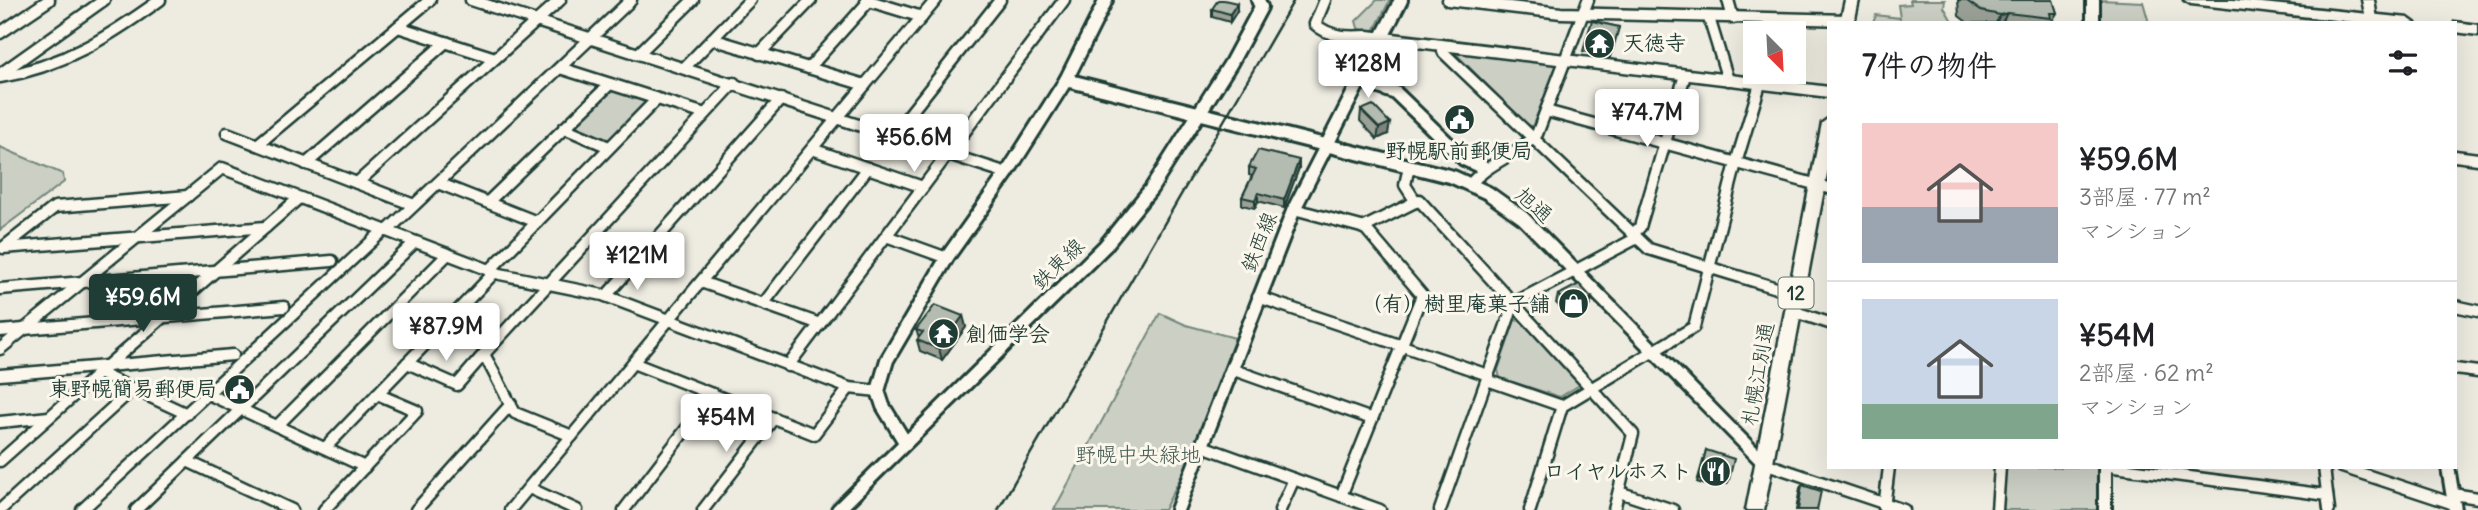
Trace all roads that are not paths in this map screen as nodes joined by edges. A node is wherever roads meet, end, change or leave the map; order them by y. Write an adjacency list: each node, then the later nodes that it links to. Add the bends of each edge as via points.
1 (49, 0): 38 (street)
2 (104, 0): 51 (street)
3 (160, 0): 51 (street, via 87,51 34,71)
4 (430, 0): 35 (street)
5 (471, 0): 25 (street)
6 (560, 0): 31 (street)
7 (631, 0): 39 (street)
8 (693, 0): 44 (street)
9 (750, 0): 41 (street)
10 (811, 0): 45 (street)
11 (868, 0): 28 (street); 50 (street)
12 (936, 0): 28 (street)
13 (1000, 0): 70 (street)
14 (1064, 0): 78 (street)
15 (1106, 0): 53 (street)
16 (1325, 0): 40 (street, via 1315,19 1319,29 1339,36)
17 (1401, 0): 40 (street, 鉄西線)
18 (1448, 0): 27 (street)
19 (1588, 0): 27 (street)
20 (1727, 0): 30 (street)
21 (1852, 0): 32 (main road)
22 (2093, 0): 33 (street)
23 (2191, 0): 34 (main road)
24 (2368, 0): 34 (main road)
25 (491, 3): 31 (street)
26 (1259, 5): 66 (street, 鉄東線)
27 (1583, 13): 29 (street); 47 (street)
28 (922, 17): 60 (street)
29 (1709, 18): 30 (street); 55 (street)
30 (1733, 18): 32 (street)
31 (537, 21): 39 (street); 46 (street)
32 (1847, 21)
33 (2093, 21)
34 (2371, 21)
35 (398, 27): 42 (street); 74 (street)
36 (2457, 27): 37 (main road)
37 (2478, 30)
38 (0, 33)
39 (590, 38): 44 (street); 49 (street)
40 (1381, 38): 43 (street); 54 (street, 鉄西線)
41 (712, 39): 45 (street); 48 (street)
42 (446, 43): 46 (street); 82 (street)
43 (1441, 46): 47 (street); 71 (street)
44 (639, 53): 48 (street)
45 (760, 54): 50 (street)
46 (495, 58): 87 (street)
47 (1565, 61): 52 (street); 64 (street)
48 (685, 67): 57 (street)
49 (559, 68): 58 (street); 88 (street)
50 (809, 68): 60 (street)
51 (0, 75)
52 (1685, 75): 55 (street); 72 (street)
53 (1066, 79): 66 (street, 旭通); 86 (street)
54 (1360, 80): 76 (street, 鉄西線); 85 (street, via 1396,93 1464,159)
55 (1728, 80): 56 (street)
56 (1743, 82)
57 (734, 83): 63 (street); 65 (street)
58 (610, 84): 62 (street); 68 (street)
59 (1760, 84): 61 (street); 81 (street)
60 (865, 85): 67 (street)
61 (1827, 92)
62 (657, 99): 65 (street); 75 (street)
63 (781, 99): 67 (street); 119 (street)
64 (1546, 111): 71 (street); 72 (street)
65 (705, 114): 116 (street)
66 (1198, 114): 76 (street, 旭通); 164 (street, 鉄東線, via 1145,197 1105,246)
67 (838, 117): 70 (street); 77 (street)
68 (564, 128): 75 (street); 94 (street)
69 (227, 133): 74 (street)
70 (893, 135): 78 (street)
71 (1532, 140): 85 (street); 103 (street)
72 (1664, 144): 81 (street); 103 (street)
73 (1827, 144): 91 (main road, 札幌江別通 / 12)
74 (257, 145): 82 (street)
75 (609, 147): 98 (street)
76 (1325, 147): 83 (street, 旭通); 97 (street, 鉄西線)
77 (812, 149): 84 (street); 115 (street)
78 (948, 153): 86 (street); 90 (street)
79 (2457, 156): 80 (street)
80 (2478, 159)
81 (1736, 163): 91 (street); 110 (street)
82 (306, 164): 87 (street)
83 (1409, 166): 89 (street, 旭通); 95 (street, via 1405,186)
84 (867, 168): 90 (street); 121 (street)
85 (1484, 168): 89 (street)
86 (1007, 173): 108 (street)
87 (357, 183): 96 (street)
88 (438, 183): 94 (street); 96 (street)
89 (1470, 184): 112 (street, 旭通, via 1523,218)
90 (923, 187): 102 (street)
91 (1823, 187): 118 (main road, 札幌江別通 / 12)
92 (188, 195): 93 (street, via 222,168); 104 (street); 106 (street, via 55,207)
93 (299, 198): 99 (street); 101 (street)
94 (488, 202): 98 (street)
95 (1416, 202): 100 (street); 122 (street, via 1419,200)
96 (414, 205): 101 (street)
97 (1294, 209): 100 (street); 120 (street, 鉄西線)
98 (537, 222): 113 (street)
99 (267, 227): 104 (street); 111 (street)
100 (1363, 228): 133 (street, via 1422,295)
101 (385, 230): 105 (street); 151 (street)
102 (886, 236): 108 (street); 130 (street)
103 (1635, 236): 110 (street, via 1649,249); 112 (street)
104 (137, 237): 106 (street); 114 (street)
105 (415, 242): 107 (street); 156 (street)
106 (2, 249)
107 (448, 254): 113 (street); 162 (street)
108 (947, 258): 150 (street, via 887,360)
109 (332, 261): 111 (street)
110 (1709, 267): 118 (street); 135 (street, via 1694,327)
111 (216, 270): 114 (street); 127 (street)
112 (1573, 270): 122 (street); 135 (street, 旭通)
113 (492, 271): 116 (street); 138 (street)
114 (82, 282): 117 (street); 131 (street)
115 (701, 282): 121 (street); 128 (street)
116 (548, 284): 119 (street); 136 (street)
117 (0, 289)
118 (1796, 294): 125 (main road, 札幌江別通 / 12)
119 (606, 296): 128 (street)
120 (1258, 297): 133 (street); 141 (street, 鉄西線)
121 (764, 303): 130 (street)
122 (1514, 303): 146 (street); 149 (street)
123 (2457, 306): 126 (street)
124 (284, 307): 127 (street)
125 (1792, 311): 129 (street); 169 (main road, 札幌江別通 / 12)
126 (2478, 311)
127 (163, 317): 131 (street); 143 (street)
128 (668, 321): 139 (street); 140 (street)
129 (1827, 322)
130 (820, 324): 140 (street)
131 (24, 329): 132 (street); 134 (street)
132 (0, 331)
133 (1402, 346): 146 (street); 160 (street)
134 (0, 349)
135 (1654, 352): 149 (street); 169 (street, 旭通)
136 (484, 354): 138 (street, via 457,385); 154 (street)
137 (233, 355): 143 (street)
138 (407, 363): 152 (street)
139 (633, 363): 153 (street); 163 (street)
140 (788, 366): 148 (street)
141 (1231, 369): 160 (street); 165 (street, 鉄西線)
142 (2457, 369): 144 (street)
143 (103, 370): 145 (street); 147 (street); 158 (street)
144 (2478, 372)
145 (0, 375)
146 (1488, 377): 155 (street); 200 (street)
147 (134, 388): 157 (street); 186 (street)
148 (849, 388): 150 (street); 159 (street, via 814,434)
149 (1592, 388): 155 (street); 180 (street, via 1633,435)
150 (878, 391): 164 (street)
151 (208, 394): 156 (street); 157 (street)
152 (377, 394): 166 (street); 170 (street, via 417,411)
153 (713, 394): 159 (street); 194 (street)
154 (511, 404): 163 (street, via 515,413); 191 (street)
155 (1562, 406): 201 (street)
156 (240, 410): 162 (street); 168 (street)
157 (187, 414): 187 (street)
158 (49, 417): 161 (street); 167 (street)
159 (774, 418): 195 (street)
160 (1372, 419): 182 (street)
161 (0, 422)
162 (277, 426): 166 (street)
163 (572, 436): 179 (street)
164 (905, 442): 196 (street, 鉄東線)
165 (1202, 446): 178 (street); 197 (street, 鉄西線)
166 (326, 447): 170 (street)
167 (0, 461)
168 (187, 461): 188 (street); 189 (street)
169 (1764, 463): 185 (street); 204 (main road, 札幌江別通 / 12)
170 (365, 467): 190 (street)
171 (1889, 469): 185 (street)
172 (2000, 469): 206 (street)
173 (2105, 469): 207 (street)
174 (2130, 469): 181 (street)
175 (2325, 469): 181 (street)
176 (2348, 469): 184 (street)
177 (2448, 469): 184 (street)
178 (1294, 479): 182 (street); 198 (street)
179 (528, 488): 192 (street); 193 (street)
180 (1619, 492): 202 (street); 203 (street)
181 (2327, 495): 208 (street)
182 (1340, 496): 199 (street)
183 (2478, 498): 184 (street)
184 (2454, 503)
185 (1884, 507): 205 (street)
186 (0, 510)
187 (82, 510)
188 (136, 510)
189 (292, 510)
190 (324, 510)
191 (416, 510)
192 (510, 510)
193 (577, 510)
194 (624, 510)
195 (703, 510)
196 (838, 510)
197 (1177, 510)
198 (1280, 510)
199 (1380, 510)
200 (1440, 510)
201 (1530, 510)
202 (1614, 510)
203 (1673, 510)
204 (1755, 510)
205 (1904, 510)
206 (1997, 510)
207 (2105, 510)
208 (2329, 510)

